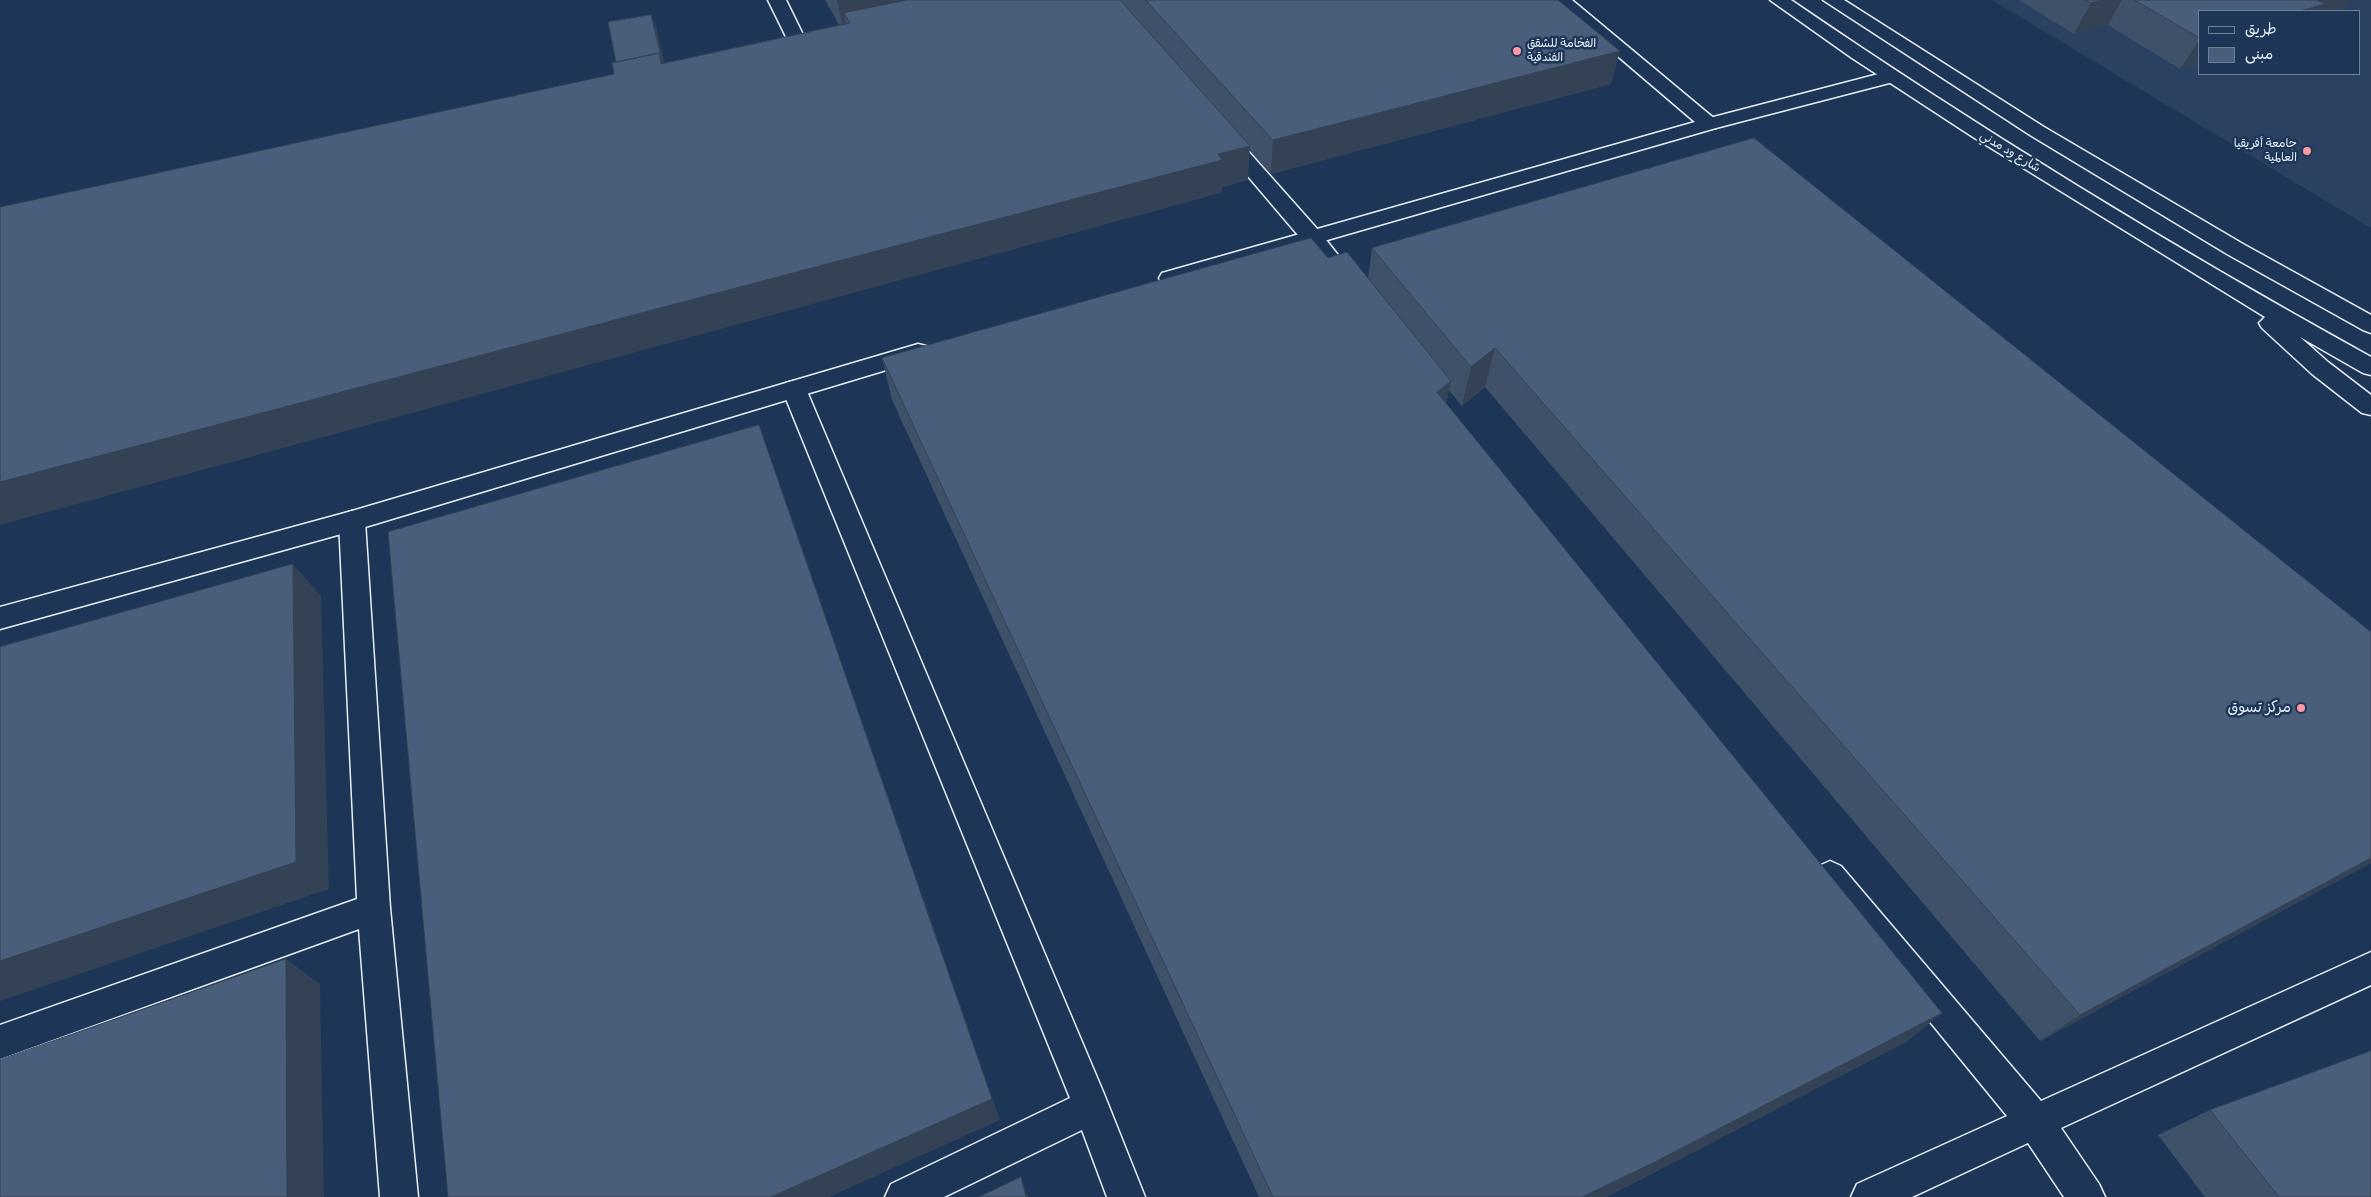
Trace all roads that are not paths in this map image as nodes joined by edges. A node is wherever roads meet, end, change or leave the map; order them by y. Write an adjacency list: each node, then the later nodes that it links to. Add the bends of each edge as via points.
1 (777, 0): 6 (main road)
2 (1561, 0): 10 (main road)
3 (1779, 0): 8 (main road, شارع ود مدني)
4 (1832, 0): 12 (main road, via 2037,131)
5 (820, 45): 6 (main road)
6 (801, 49): 7 (main road)
7 (782, 53)
8 (1890, 77): 10 (main road); 13 (main road, شارع ود مدني)
9 (1208, 118): 11 (main road)
10 (1709, 124): 11 (main road)
11 (1311, 236): 14 (main road); 16 (main road)
12 (2235, 249): 13 (main road); 17 (main road)
13 (2202, 269): 15 (main road, شارع ود مدني)
14 (1149, 284)
15 (2245, 296): 19 (main road); 21 (main road, via 2279,332)
16 (1366, 305)
17 (2371, 325)
18 (938, 346): 20 (main road)
19 (2371, 367)
20 (794, 389): 22 (main road); 28 (main road)
21 (2371, 407)
22 (352, 521): 23 (main road); 25 (main road)
23 (0, 618)
24 (1813, 856): 29 (main road)
25 (374, 908): 27 (main road); 30 (main road)
26 (2371, 968): 29 (main road)
27 (0, 1042)
28 (1091, 1107): 31 (main road); 32 (main road)
29 (2035, 1122): 33 (main road); 34 (main road)
30 (399, 1197)
31 (904, 1197)
32 (1126, 1197)
33 (1870, 1197)
34 (2086, 1197)

